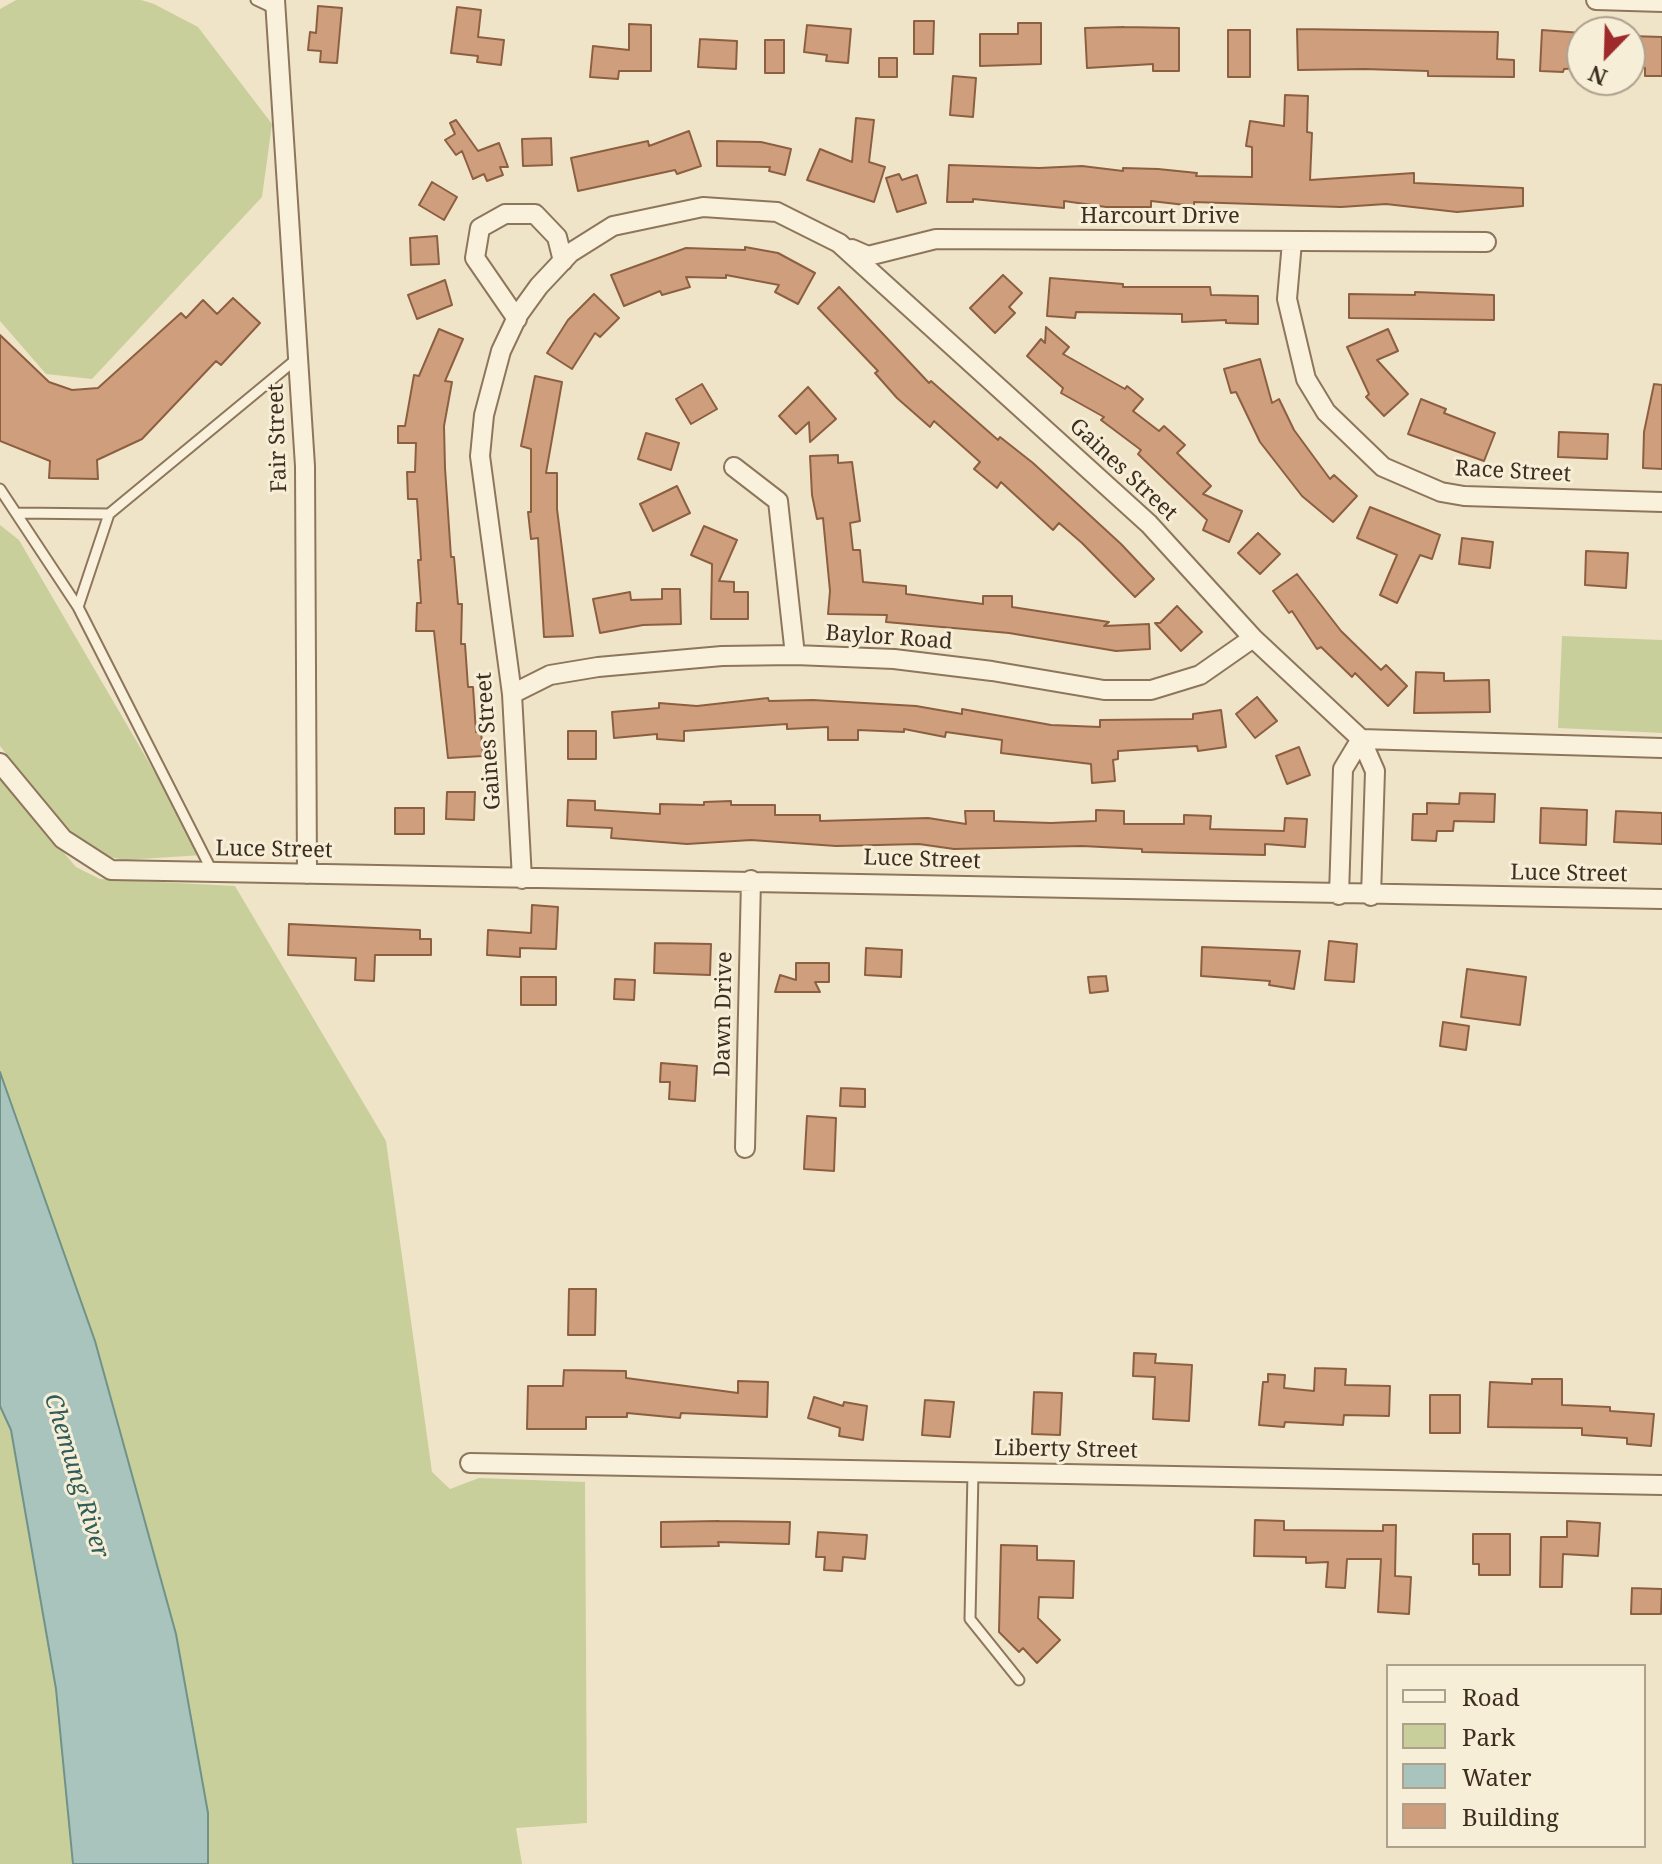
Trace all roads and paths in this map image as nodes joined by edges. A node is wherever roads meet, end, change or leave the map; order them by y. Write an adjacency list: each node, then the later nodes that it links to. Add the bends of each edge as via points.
1 (256, 0): 4 (lane)
2 (1596, 0): 3 (street)
3 (1662, 2)
4 (276, 5): 10 (street, Fair Street)
5 (1292, 242): 6 (street, Harcourt Drive); 7 (street, Harcourt Drive, via 936,239 868,256); 13 (street, Race Street, via 1287,299 1306,379 1326,412 1383,467 1464,496)
6 (1486, 242)
7 (839, 243): 8 (street, Gaines Street, via 777,212 703,207 613,226); 17 (street, Gaines Street, via 1149,524)
8 (563, 261): 9 (street, Gaines Street); 9 (street, via 557,237 535,214 505,214 480,228 475,258)
9 (517, 319): 19 (street, Gaines Street, via 501,351 487,402 480,456)
10 (299, 357): 15 (lane); 24 (street, Fair Street, via 305,466)
11 (734, 467): 18 (street, via 778,501)
12 (0, 489): 14 (lane)
13 (1662, 502)
14 (17, 513): 15 (lane); 16 (lane)
15 (109, 514): 16 (lane)
16 (78, 607): 23 (lane)
17 (1253, 638): 18 (street, Baylor Road, via 1200,675 1151,690 1104,690 894,659); 20 (street, Gaines Street)
18 (795, 655): 19 (street, Baylor Road, via 598,667 550,675)
19 (512, 694): 25 (street, Gaines Street)
20 (1361, 739): 21 (street); 27 (street, via 1343,769); 28 (street, via 1375,771)
21 (1662, 748)
22 (0, 763): 23 (street, Luce Street, via 63,839 111,870)
23 (212, 872): 24 (street, Luce Street)
24 (307, 874): 25 (street, Luce Street)
25 (522, 879): 26 (street, Luce Street)
26 (751, 880): 27 (street, Luce Street); 30 (street, Dawn Drive)
27 (1339, 895): 28 (street, Luce Street)
28 (1371, 896): 29 (street, Luce Street)
29 (1662, 899)
30 (745, 1148)
31 (470, 1463): 32 (street, Liberty Street)
32 (973, 1472): 33 (street, Liberty Street); 34 (lane, via 970,1619)
33 (1662, 1485)
34 (1019, 1680)

